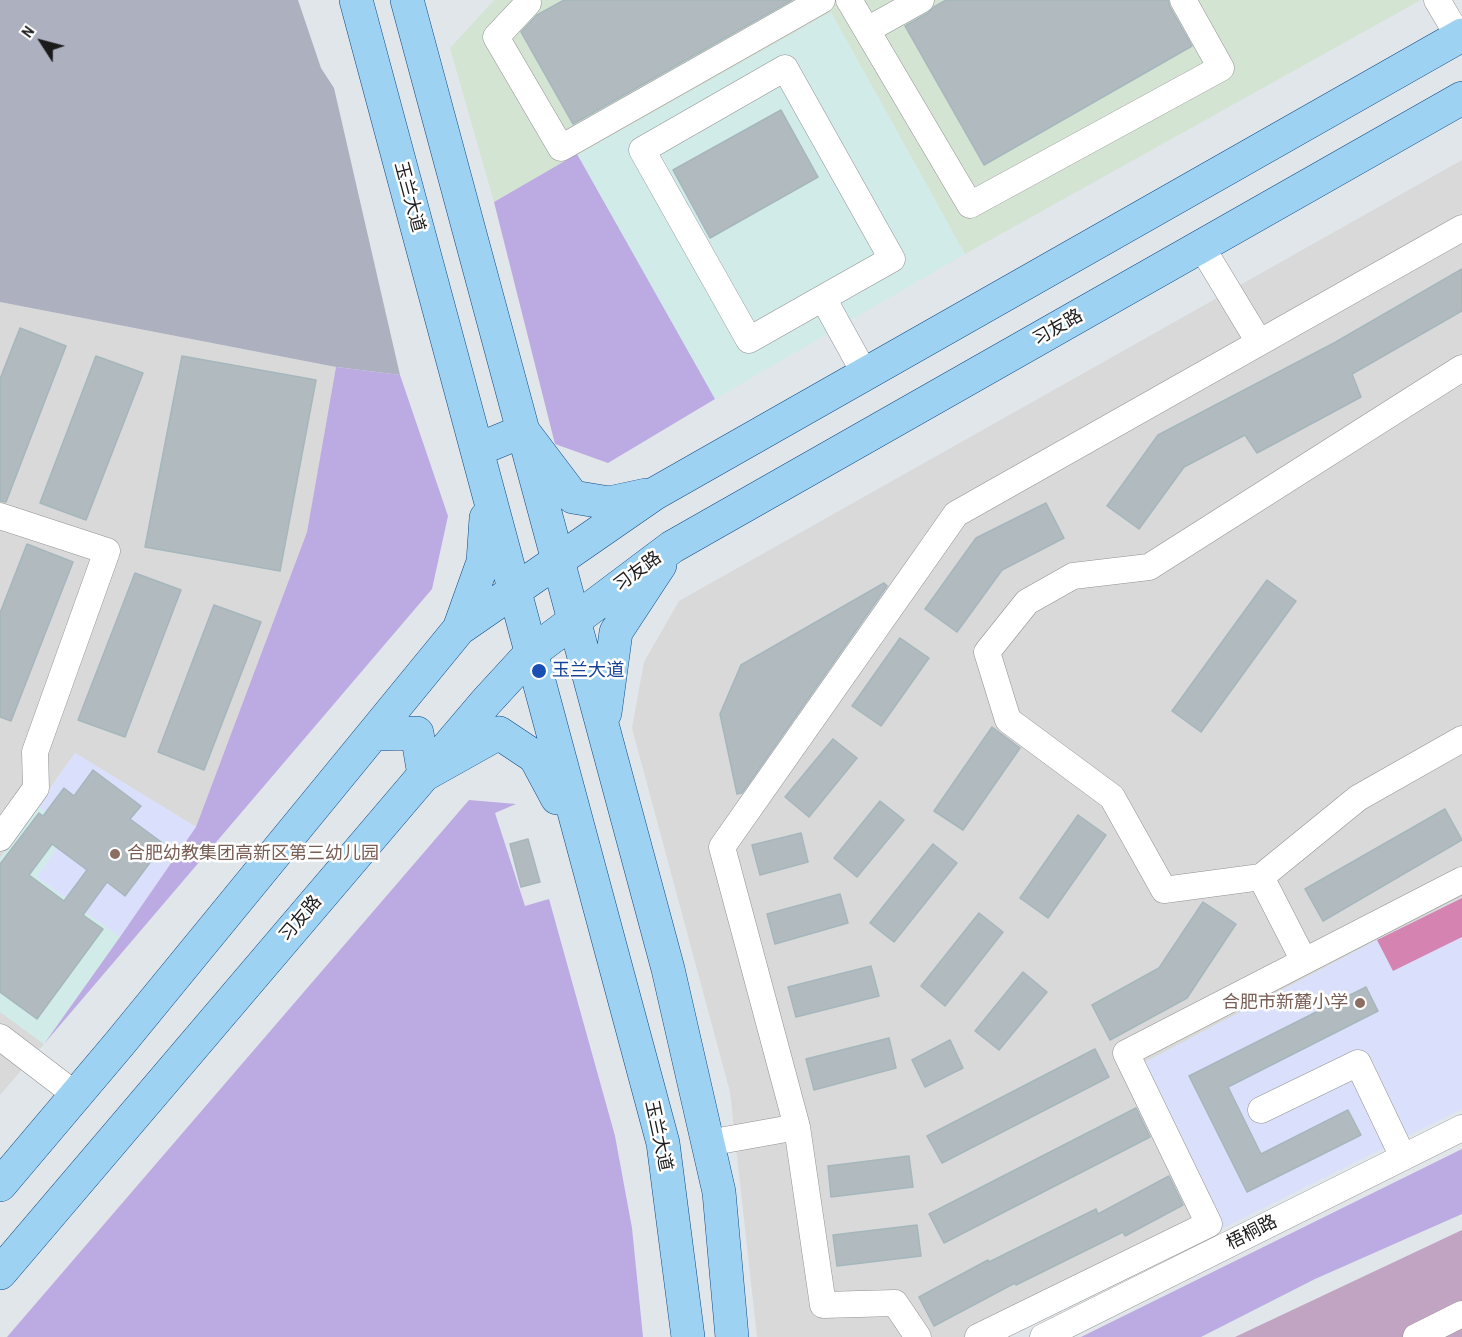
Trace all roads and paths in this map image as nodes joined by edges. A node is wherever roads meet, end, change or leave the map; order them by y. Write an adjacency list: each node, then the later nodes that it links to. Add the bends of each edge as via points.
1 (357, 0): 19 (main road, 玉兰大道)
2 (407, 0): 18 (main road)
3 (822, 0): 8 (street, via 561,148 495,37)
4 (849, 0): 9 (street)
5 (921, 0): 9 (street)
6 (1183, 0): 9 (street, via 1221,68 970,205)
7 (1437, 0): 10 (street)
8 (530, 1)
9 (867, 30)
10 (1460, 36): 17 (main road)
11 (1462, 99): 13 (main road, 习友路)
12 (1462, 228): 15 (street)
13 (1201, 246): 15 (street); 23 (main road, 习友路)
14 (823, 298): 14 (street, via 892,259 785,68 642,150 749,340); 17 (street)
15 (1259, 342): 43 (street, via 956,514 722,848)
16 (1462, 368): 37 (street, via 1149,567 1073,576 1027,602 987,652 1008,720 1112,796 1164,890)
17 (865, 374): 21 (main road)
18 (523, 431): 19 (main road); 21 (main road, via 573,497 609,503); 24 (main road)
19 (477, 450): 20 (main road, 玉兰大道)
20 (488, 492): 25 (main road, 玉兰大道); 27 (main road, via 483,562)
21 (654, 494): 24 (main road)
22 (0, 516): 35 (street, via 107,551 35,752 36,788)
23 (672, 547): 26 (main road, 习友路); 29 (main road, via 616,632)
24 (558, 560): 25 (main road); 26 (main road)
25 (514, 591): 27 (main road); 28 (main road, 玉兰大道)
26 (574, 620): 28 (main road, 习友路); 29 (main road)
27 (459, 629): 30 (main road)
28 (531, 652): 32 (main road, 习友路); 34 (main road, 玉兰大道)
29 (603, 726): 33 (main road)
30 (374, 734): 32 (main road, via 417,733); 41 (main road)
31 (1462, 740): 37 (street, via 1358,798)
32 (424, 775): 36 (main road, via 499,733 534,757); 48 (main road, 习友路)
33 (619, 785): 34 (main road); 45 (main road, via 668,969)
34 (570, 797): 36 (main road, 玉兰大道)
35 (0, 838)
36 (582, 843): 50 (main road, 玉兰大道, via 663,1143)
37 (1261, 876): 39 (street)
38 (1462, 879): 39 (street)
39 (1304, 961): 53 (street, via 1126,1053 1209,1224)
40 (0, 1037): 41 (street)
41 (76, 1095): 47 (main road)
42 (1260, 1110): 46 (street, via 1358,1063)
43 (797, 1127): 45 (street); 52 (street, via 823,1305 894,1303)
44 (1462, 1128): 46 (street, 梧桐路)
45 (708, 1143): 51 (main road, via 719,1192)
46 (1404, 1157): 54 (street, 梧桐路)
47 (0, 1185)
48 (0, 1273)
49 (1462, 1314): 55 (street)
50 (688, 1337)
51 (732, 1337)
52 (918, 1337)
53 (978, 1337)
54 (1043, 1337)
55 (1416, 1337)

